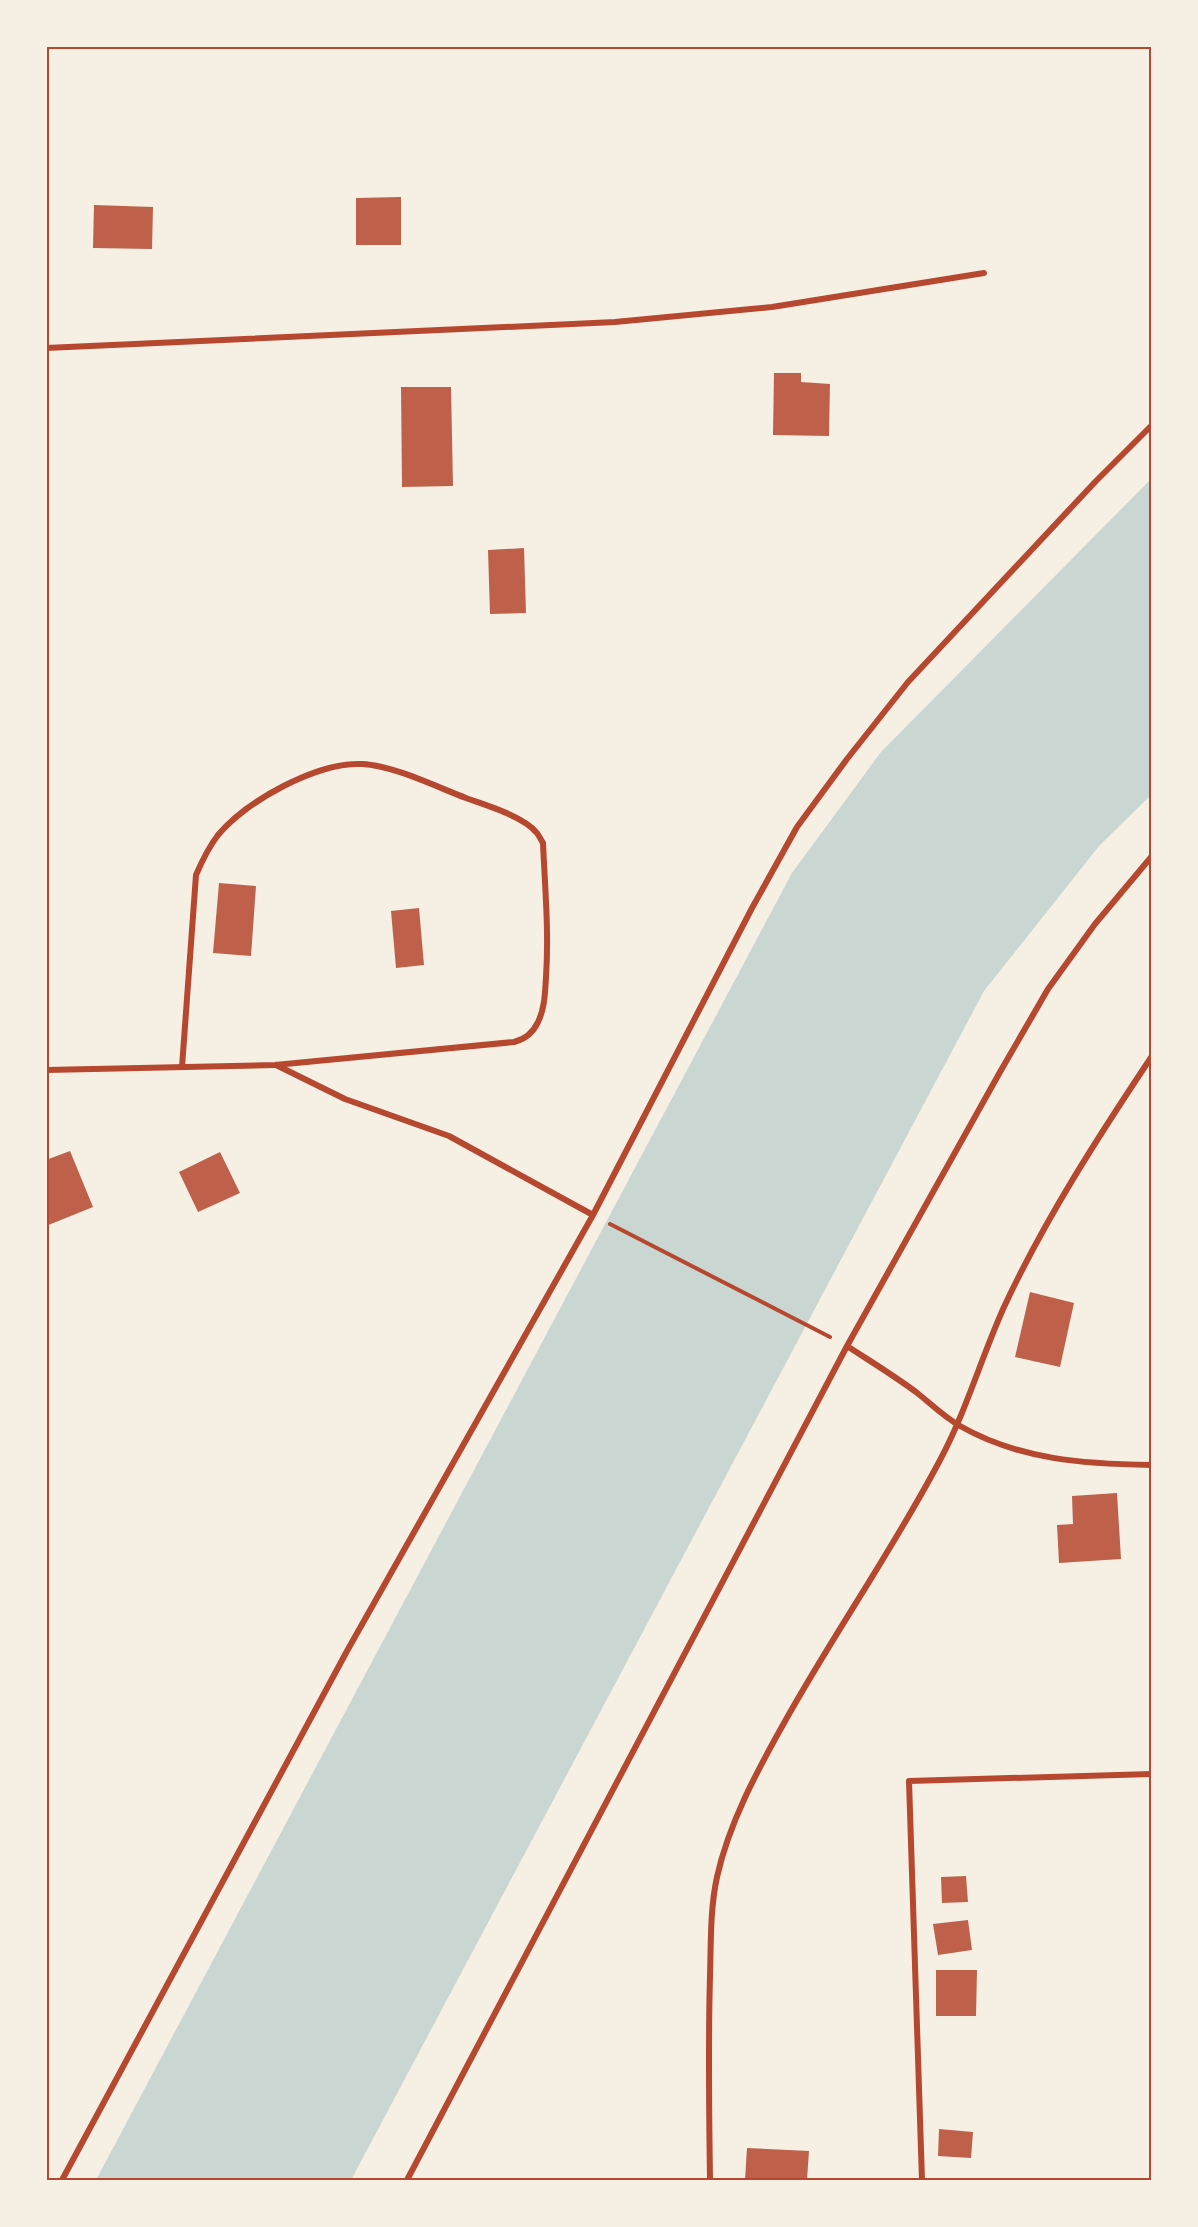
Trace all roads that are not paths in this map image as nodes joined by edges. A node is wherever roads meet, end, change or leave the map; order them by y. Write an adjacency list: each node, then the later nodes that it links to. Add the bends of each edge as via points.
1 (984, 273): 2 (street, via 772,307 615,322)
2 (46, 348)
3 (1152, 425): 9 (street, via 908,682 797,827)
4 (1152, 856): 10 (street, via 1095,924 1048,989)
5 (1152, 1056): 11 (street, via 1090,1149 1030,1256 1004,1308)
6 (275, 1065): 7 (street); 7 (street, via 514,1042 533,1032 544,1004 548,940 543,843 535,830 494,808 386,768 363,764 339,765 307,776 240,813 204,855 196,876); 9 (street, via 345,1099 449,1136)
7 (182, 1067): 8 (street)
8 (46, 1070)
9 (593, 1215): 14 (street, via 347,1651)
10 (847, 1346): 11 (street); 15 (street)
11 (957, 1425): 12 (street, via 1027,1454 1067,1462); 16 (street, via 921,1495 820,1658 763,1760 728,1838 717,1878 712,1925 708,2037)
12 (1152, 1464)
13 (1152, 1774): 17 (street, via 909,1781)
14 (62, 2181)
15 (406, 2181)
16 (710, 2181)
17 (922, 2181)

